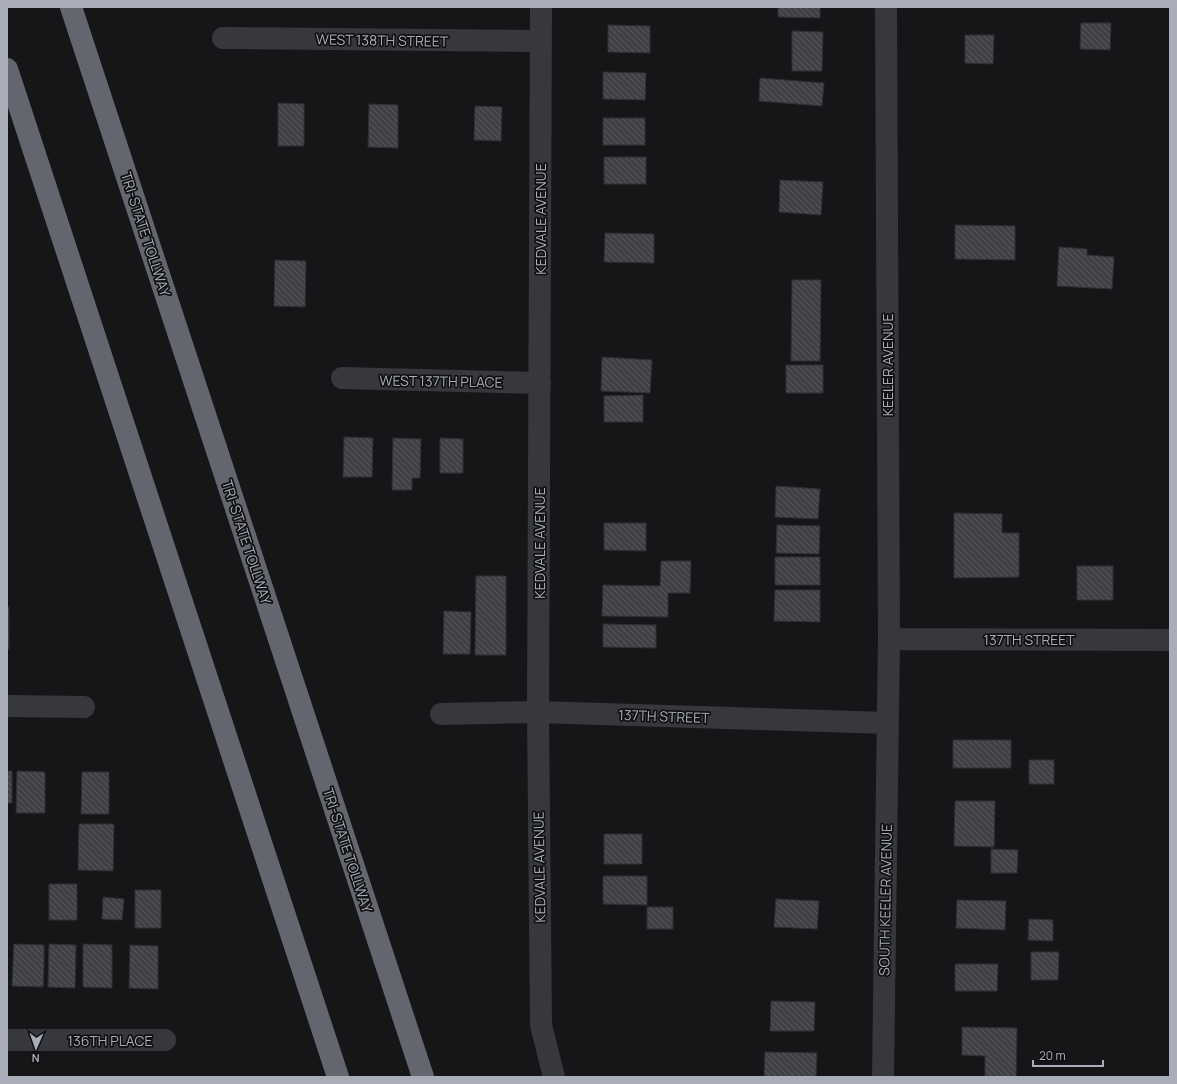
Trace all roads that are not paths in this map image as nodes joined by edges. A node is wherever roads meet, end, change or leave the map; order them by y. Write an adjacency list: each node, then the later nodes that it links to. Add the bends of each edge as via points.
1 (71, 7): 19 (highway, TRI-STATE TOLLWAY)
2 (541, 7): 5 (street, KEDVALE AVENUE)
3 (886, 7): 9 (street, KEELER AVENUE)
4 (223, 38): 5 (street, WEST 138TH STREET)
5 (541, 41): 8 (street, KEDVALE AVENUE)
6 (7, 69): 18 (highway)
7 (342, 378): 8 (street, WEST 137TH PLACE)
8 (540, 383): 13 (street, KEDVALE AVENUE)
9 (889, 639): 10 (street, 137TH STREET); 15 (street, KEELER AVENUE)
10 (1170, 640)
11 (7, 706): 12 (street)
12 (84, 707)
13 (538, 712): 14 (street, 137TH STREET); 15 (street, 137TH STREET); 20 (street, KEDVALE AVENUE, via 541,1025)
14 (441, 714)
15 (887, 723): 21 (street, SOUTH KEELER AVENUE)
16 (7, 1040): 17 (street, 136TH PLACE)
17 (166, 1040)
18 (338, 1077)
19 (423, 1077)
20 (554, 1077)
21 (883, 1077)

